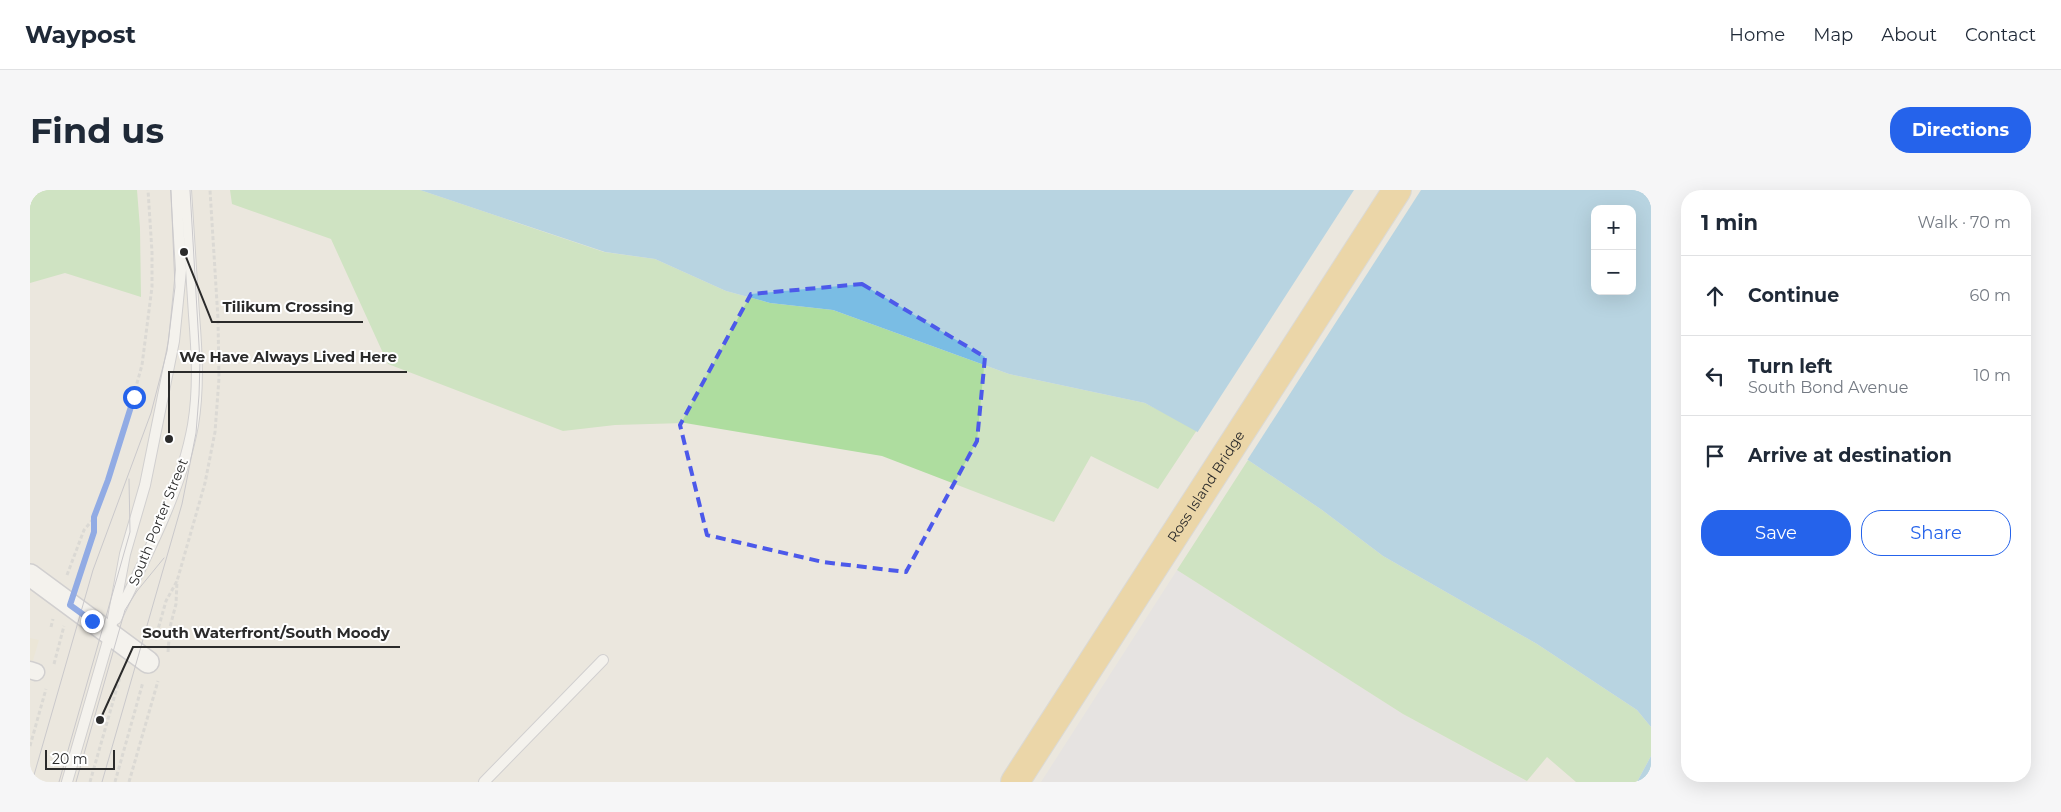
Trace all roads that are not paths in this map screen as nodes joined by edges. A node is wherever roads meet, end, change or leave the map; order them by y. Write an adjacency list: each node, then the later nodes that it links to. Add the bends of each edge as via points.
1 (176, 190): 5 (lane, South Porter Street, via 181,270 177,315 155,440 125,554)
2 (186, 190): 5 (lane, South Porter Street, via 198,375 193,424 185,459 145,560)
3 (1397, 190): 10 (highway, Ross Island Bridge)
4 (30, 575): 5 (street)
5 (110, 634): 7 (street); 8 (lane, South Porter Street)
6 (603, 660): 9 (lane)
7 (148, 662)
8 (67, 782)
9 (484, 782)
10 (1015, 782)

